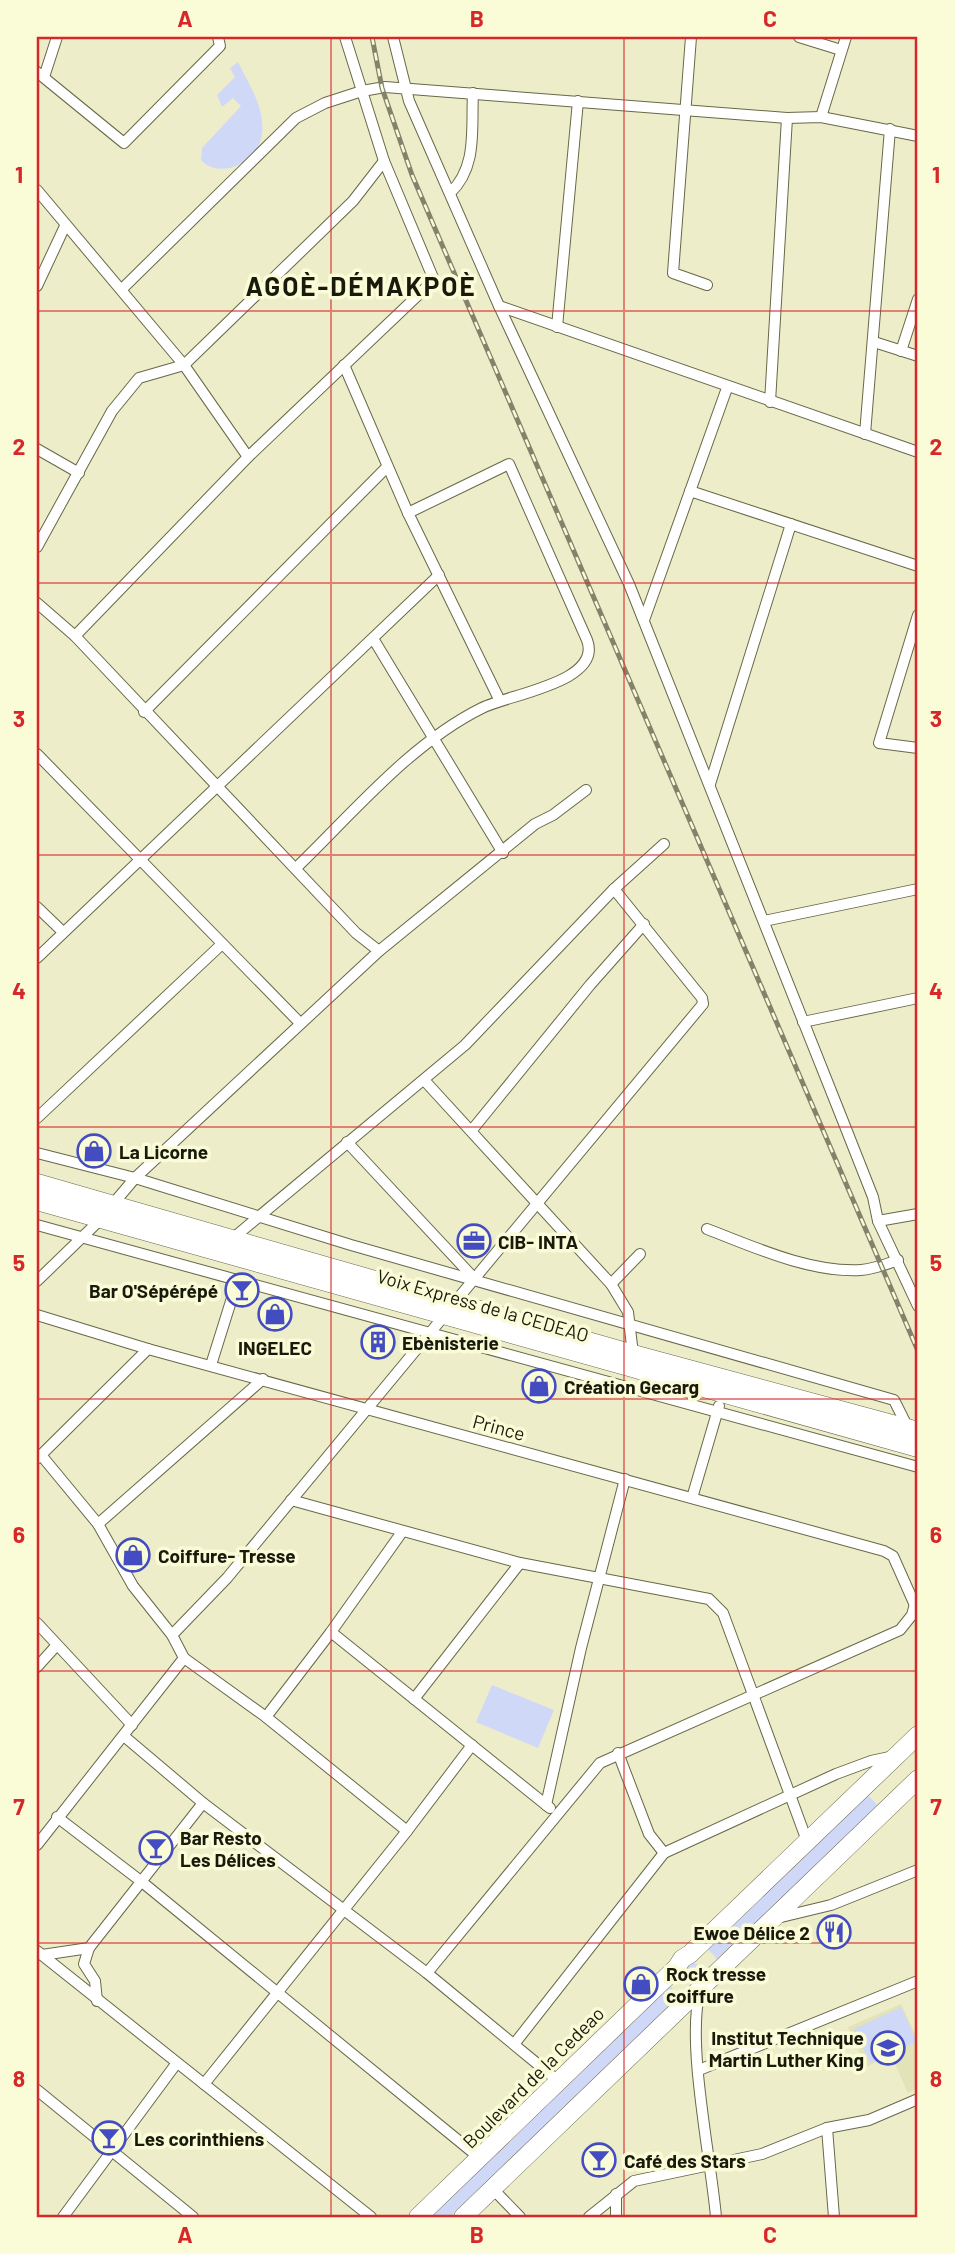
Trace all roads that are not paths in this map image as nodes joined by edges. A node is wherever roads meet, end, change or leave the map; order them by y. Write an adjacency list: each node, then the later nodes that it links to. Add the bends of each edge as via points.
1 (57, 37): 9 (street)
2 (218, 37): 9 (street, via 220,46 124,143)
3 (345, 37): 11 (street)
4 (393, 37): 10 (street)
5 (691, 37): 14 (street)
6 (799, 37): 8 (street)
7 (846, 37): 8 (street)
8 (841, 50): 15 (street)
9 (41, 75)
10 (404, 88): 11 (street); 12 (street); 21 (street)
11 (362, 91): 19 (street); 25 (street, via 325,103 284,127 219,197)
12 (473, 93): 13 (street); 21 (street, via 470,164)
13 (578, 101): 14 (street); 28 (street)
14 (686, 111): 16 (street); 23 (street, via 673,273)
15 (821, 117): 16 (street); 17 (street)
16 (787, 118): 35 (street)
17 (890, 129): 18 (street); 29 (street)
18 (918, 136)
19 (384, 161): 32 (street, via 353,201); 33 (street, via 433,280)
20 (37, 190): 22 (street)
21 (450, 193): 27 (street)
22 (65, 226): 24 (street); 25 (street)
23 (707, 285)
24 (37, 286)
25 (122, 289): 32 (street)
26 (918, 299): 30 (street)
27 (499, 306): 28 (street); 50 (street)
28 (557, 327): 34 (street)
29 (874, 342): 30 (street); 36 (street)
30 (901, 351): 31 (street)
31 (918, 356)
32 (184, 365): 39 (street); 41 (street, via 139,378 112,411)
33 (344, 365): 39 (street); 40 (street)
34 (727, 388): 35 (street); 42 (street)
35 (770, 402): 36 (street)
36 (865, 434): 38 (street)
37 (37, 449): 41 (street)
38 (918, 452)
39 (248, 457): 51 (street)
40 (387, 467): 43 (street); 54 (street)
41 (79, 472): 45 (street)
42 (690, 491): 44 (street); 50 (street)
43 (408, 513): 47 (street); 53 (street, via 509,464 591,649 578,672)
44 (791, 524): 46 (street); 58 (street)
45 (37, 547)
46 (918, 566)
47 (439, 575): 52 (street); 53 (street)
48 (37, 603): 51 (street)
49 (918, 615): 56 (street, via 879,743)
50 (644, 620): 58 (street)
51 (75, 636): 54 (street)
52 (374, 640): 55 (street); 59 (street)
53 (499, 699): 55 (street)
54 (144, 712): 59 (street)
55 (432, 737): 62 (street); 64 (street)
56 (918, 748)
57 (37, 754): 63 (street)
58 (710, 784): 68 (street)
59 (217, 787): 63 (street); 64 (street)
60 (586, 790): 62 (street, via 535,824)
61 (664, 844): 65 (street)
62 (503, 853): 72 (street)
63 (140, 859): 70 (street); 71 (street)
64 (296, 868): 72 (street, via 356,933)
65 (614, 889): 69 (street); 77 (street, via 492,1019)
66 (918, 889): 68 (street)
67 (37, 907): 70 (street)
68 (764, 921): 75 (street)
69 (644, 924): 79 (street); 85 (street, via 703,1004)
70 (63, 933): 73 (street)
71 (222, 944): 76 (street); 78 (street)
72 (379, 951): 76 (street)
73 (37, 958)
74 (918, 998): 75 (street)
75 (803, 1022): 89 (street, via 873,1197)
76 (300, 1023): 82 (street)
77 (424, 1080): 79 (street); 80 (street)
78 (37, 1118)
79 (472, 1130): 85 (street)
80 (347, 1142): 88 (street); 96 (street)
81 (37, 1153): 82 (street)
82 (135, 1178): 86 (street); 88 (street)
83 (37, 1183): 86 (main road)
84 (37, 1201): 86 (main road, Voix Express de la CEDEAO)
85 (537, 1202): 96 (street); 99 (street)
86 (107, 1211): 92 (street); 93 (main road); 101 (main road, Voix Express de la CEDEAO)
87 (918, 1214): 89 (street)
88 (260, 1216): 93 (street); 96 (street)
89 (878, 1221): 95 (street)
90 (37, 1226): 92 (street)
91 (708, 1230): 95 (street, via 768,1252 827,1266 862,1270)
92 (81, 1239): 97 (street); 98 (street)
93 (232, 1239): 101 (main road)
94 (640, 1254): 99 (street)
95 (898, 1260): 100 (street)
96 (474, 1278): 101 (street); 103 (street)
97 (37, 1281)
98 (237, 1282): 104 (street); 107 (street)
99 (611, 1284): 103 (street, via 622,1298)
100 (918, 1306)
101 (450, 1309): 104 (street); 106 (main road); 109 (main road, Voix Express de la CEDEAO)
102 (37, 1315): 105 (street, Prince)
103 (629, 1323): 106 (street); 111 (street, via 894,1400)
104 (429, 1333): 109 (street); 110 (street)
105 (148, 1349): 107 (street, Prince); 113 (street)
106 (633, 1354): 111 (main road)
107 (211, 1365): 108 (street, Prince)
108 (263, 1379): 110 (street, Prince); 118 (street)
109 (720, 1402): 112 (main road, Voix Express de la CEDEAO); 114 (street); 116 (street)
110 (368, 1408): 115 (street, Prince); 117 (street)
111 (913, 1429)
112 (918, 1448)
113 (39, 1457): 118 (street)
114 (918, 1467)
115 (625, 1479): 116 (street, Prince); 121 (street)
116 (692, 1498): 122 (street, Prince, via 890,1553)
117 (291, 1500): 119 (street); 125 (street, via 227,1578)
118 (98, 1524): 125 (street, via 133,1586)
119 (402, 1532): 120 (street); 124 (street)
120 (520, 1563): 121 (street); 130 (street)
121 (602, 1577): 129 (street, via 709,1599 718,1605); 142 (street)
122 (917, 1606): 129 (street, via 900,1630)
123 (37, 1623): 126 (street)
124 (331, 1632): 130 (street); 131 (street)
125 (172, 1635): 127 (street)
126 (55, 1646): 128 (street); 132 (street)
127 (184, 1658): 131 (street); 132 (street)
128 (37, 1667)
129 (753, 1694): 136 (street); 140 (street)
130 (414, 1699): 135 (street)
131 (266, 1717): 146 (street)
132 (132, 1725): 134 (street)
133 (918, 1736): 137 (main road, Boulevard de la Cedeao)
134 (125, 1737): 141 (street); 145 (street)
135 (471, 1745): 142 (street); 146 (street)
136 (618, 1753): 144 (street, via 588,1774); 149 (street, via 649,1835)
137 (896, 1756): 139 (main road, Boulevard de la Cedeao); 140 (street, via 871,1760)
138 (918, 1779): 143 (main road)
139 (871, 1780): 143 (main road); 147 (main road, Boulevard de la Cedeao)
140 (789, 1794): 147 (street); 149 (street)
141 (203, 1803): 151 (street); 152 (street)
142 (546, 1805): 144 (street)
143 (891, 1805): 153 (main road)
144 (558, 1815): 158 (street)
145 (57, 1818): 148 (street); 151 (street)
146 (407, 1831): 152 (street)
147 (807, 1841): 156 (main road, Boulevard de la Cedeao)
148 (37, 1845)
149 (664, 1853): 163 (street)
150 (918, 1870): 153 (street, via 831,1905)
151 (142, 1882): 154 (street); 161 (street)
152 (342, 1911): 158 (street); 161 (street)
153 (771, 1920): 160 (main road)
154 (89, 1948): 155 (street); 162 (street, via 85,1964 95,1981)
155 (39, 1953): 162 (street)
156 (690, 1954): 157 (main road, Boulevard de la Cedeao); 160 (main road, via 708,1961 711,1970)
157 (677, 1967): 160 (main road, via 683,1985 692,1988); 166 (main road, Boulevard de la Cedeao)
158 (427, 1973): 163 (street)
159 (918, 1981): 165 (street)
160 (705, 1983): 165 (street, via 696,2006); 174 (main road)
161 (278, 1993): 167 (street); 172 (street)
162 (97, 2001): 164 (street)
163 (515, 2043): 166 (street)
164 (176, 2064): 167 (street); 171 (street)
165 (699, 2070): 173 (street)
166 (557, 2080): 172 (main road, Boulevard de la Cedeao)
167 (204, 2084): 178 (street)
168 (37, 2090): 171 (street)
169 (918, 2099): 170 (street, via 869,2120)
170 (827, 2128): 173 (street, via 762,2154); 185 (street)
171 (112, 2150): 176 (street); 177 (street)
172 (481, 2159): 179 (main road, Boulevard de la Cedeao)
173 (711, 2166): 175 (street, via 634,2181); 184 (street)
174 (493, 2189): 180 (main road); 181 (street)
175 (616, 2194): 182 (street); 183 (street)
176 (63, 2217)
177 (194, 2217)
178 (371, 2217)
179 (418, 2217)
180 (464, 2217)
181 (520, 2217)
182 (589, 2217)
183 (617, 2217)
184 (716, 2217)
185 (834, 2217)

